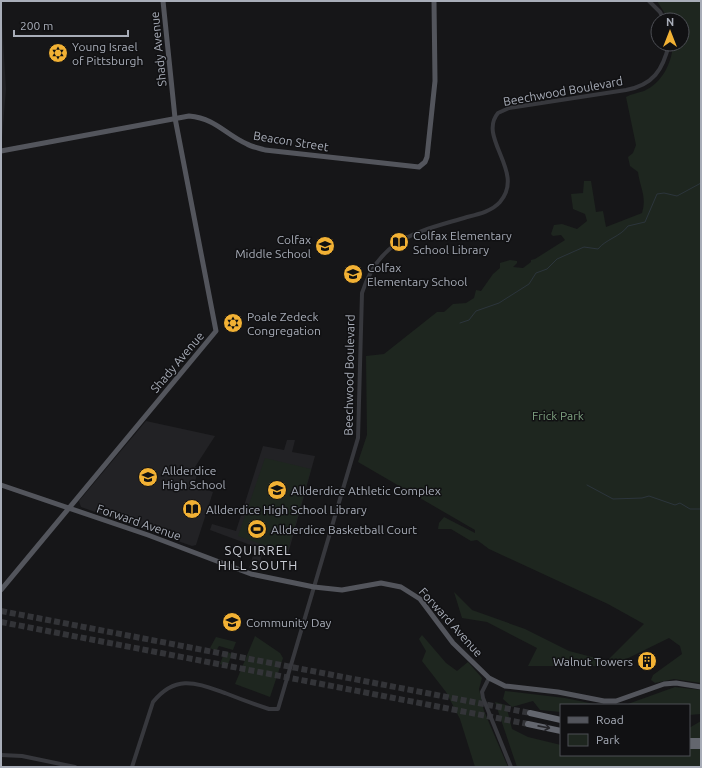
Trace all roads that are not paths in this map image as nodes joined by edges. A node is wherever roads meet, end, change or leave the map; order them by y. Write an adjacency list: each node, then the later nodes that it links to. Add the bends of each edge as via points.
1 (163, 1): 6 (main road, Shady Avenue)
2 (434, 1): 6 (main road, Beacon Street, via 435,81 427,157 422,165 414,167 265,150 248,145 203,117)
3 (649, 1): 4 (street)
4 (660, 12)
5 (667, 52): 10 (street, Beechwood Boulevard, via 660,70 642,86 514,107 498,113 492,124 493,133 505,165 508,182 500,202 489,210 404,238 387,251 370,272 362,293 360,308 358,438)
6 (175, 118): 7 (main road, Beacon Street); 9 (main road, Shady Avenue, via 216,332)
7 (1, 151)
8 (1, 485): 9 (main road, Forward Avenue)
9 (68, 508): 10 (main road, Forward Avenue, via 251,574); 11 (main road, Shady Avenue)
10 (314, 587): 12 (main road, Forward Avenue, via 342,590 390,583 410,592 426,605 453,643); 24 (street, Beechwood Boulevard, via 278,709 269,709 194,682 173,686 159,694 153,702)
11 (1, 590)
12 (489, 678): 13 (main road, Forward Avenue, via 505,686 558,692 604,701 616,701 664,684); 25 (street, via 482,692 483,698)
13 (701, 687)
14 (530, 714): 15 (highway)
15 (560, 720)
16 (528, 724): 17 (highway, one-way to 17)
17 (560, 730)
18 (690, 741): 19 (highway)
19 (701, 741)
20 (690, 746): 21 (highway)
21 (701, 746)
22 (1, 755): 23 (street, via 22,756)
23 (75, 767)
24 (132, 767)
25 (511, 767)

